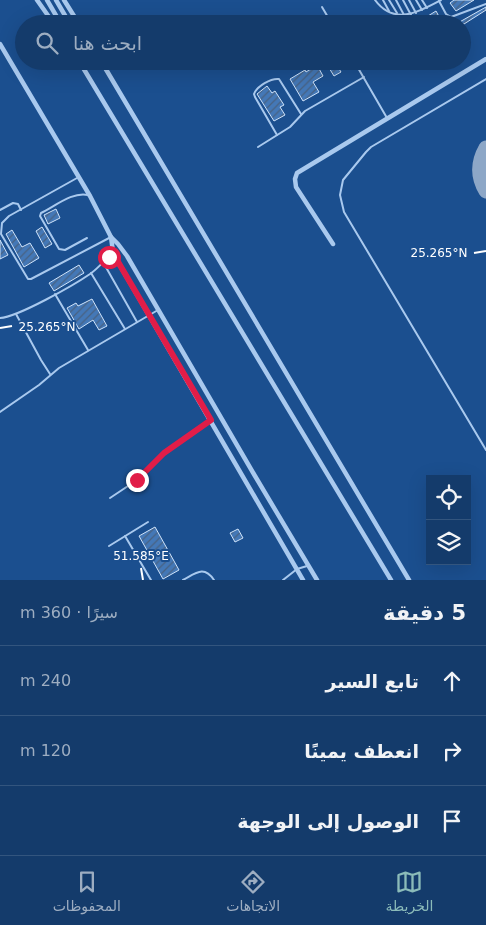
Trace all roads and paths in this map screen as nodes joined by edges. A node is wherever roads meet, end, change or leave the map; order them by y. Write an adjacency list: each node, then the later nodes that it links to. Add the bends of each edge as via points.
1 (37, 0): 23 (street)
2 (47, 0): 24 (street)
3 (56, 0): 25 (street)
4 (64, 0): 26 (street)
5 (375, 0): 20 (lane)
6 (382, 0): 20 (lane)
7 (390, 0): 22 (lane)
8 (396, 0): 28 (lane)
9 (403, 0): 29 (lane)
10 (409, 0): 21 (lane)
11 (416, 0): 19 (lane)
12 (422, 0): 18 (lane)
13 (429, 0): 16 (lane)
14 (440, 1): 16 (lane); 30 (lane)
15 (486, 4): 31 (lane)
16 (432, 5): 18 (lane)
17 (322, 7): 27 (lane)
18 (427, 8): 19 (lane)
19 (422, 10): 21 (lane)
20 (390, 12): 22 (lane)
21 (416, 13): 29 (lane)
22 (398, 14): 28 (lane)
23 (48, 15)
24 (56, 15)
25 (65, 15)
26 (73, 15)
27 (327, 15)
28 (404, 15): 29 (lane)
29 (411, 15)
30 (447, 15)
31 (458, 15)
32 (0, 44): 35 (street)
33 (486, 59): 34 (street)
34 (471, 68)
35 (15, 69)
36 (15, 70): 47 (street)
37 (84, 70): 81 (street)
38 (106, 70): 82 (street)
39 (360, 70): 41 (lane)
40 (468, 70): 44 (street)
41 (364, 77): 43 (lane); 44 (lane)
42 (486, 79): 68 (lane, via 371,147 343,180 340,195 344,212)
43 (301, 114): 45 (lane); 45 (lane, via 279,79 272,79 256,89 254,95)
44 (387, 118): 53 (street, via 302,169 296,176 296,187)
45 (278, 135): 46 (lane)
46 (258, 147)
47 (79, 177): 48 (street); 50 (lane)
48 (90, 196): 51 (street); 52 (lane, via 74,196 40,216 59,249 65,250)
49 (0, 210): 50 (lane, via 14,203)
50 (21, 210): 51 (lane, via 5,220 0,231 29,279)
51 (111, 237): 54 (street); 58 (street, via 125,251)
52 (87, 238)
53 (333, 244)
54 (114, 255): 55 (lane); 60 (street)
55 (103, 262): 56 (lane); 62 (lane)
56 (91, 273): 57 (lane); 63 (lane)
57 (55, 294): 59 (lane); 64 (lane)
58 (158, 310): 60 (lane); 73 (street)
59 (16, 314): 61 (lane); 65 (lane)
60 (149, 316): 62 (lane); 67 (street)
61 (0, 318)
62 (137, 322): 63 (lane)
63 (125, 329): 64 (lane)
64 (88, 351): 65 (lane)
65 (50, 374): 66 (lane)
66 (0, 412)
67 (211, 420): 69 (lane, via 164,453 137,480); 74 (street)
68 (486, 450)
69 (110, 498)
70 (148, 522): 71 (lane)
71 (126, 536): 72 (lane); 75 (lane)
72 (109, 546)
73 (309, 566): 74 (lane); 80 (street)
74 (297, 569): 78 (lane); 79 (street)
75 (151, 580)
76 (183, 580): 77 (lane, via 203,571)
77 (214, 580)
78 (283, 580)
79 (304, 580)
80 (317, 580)
81 (390, 580)
82 (409, 580)

